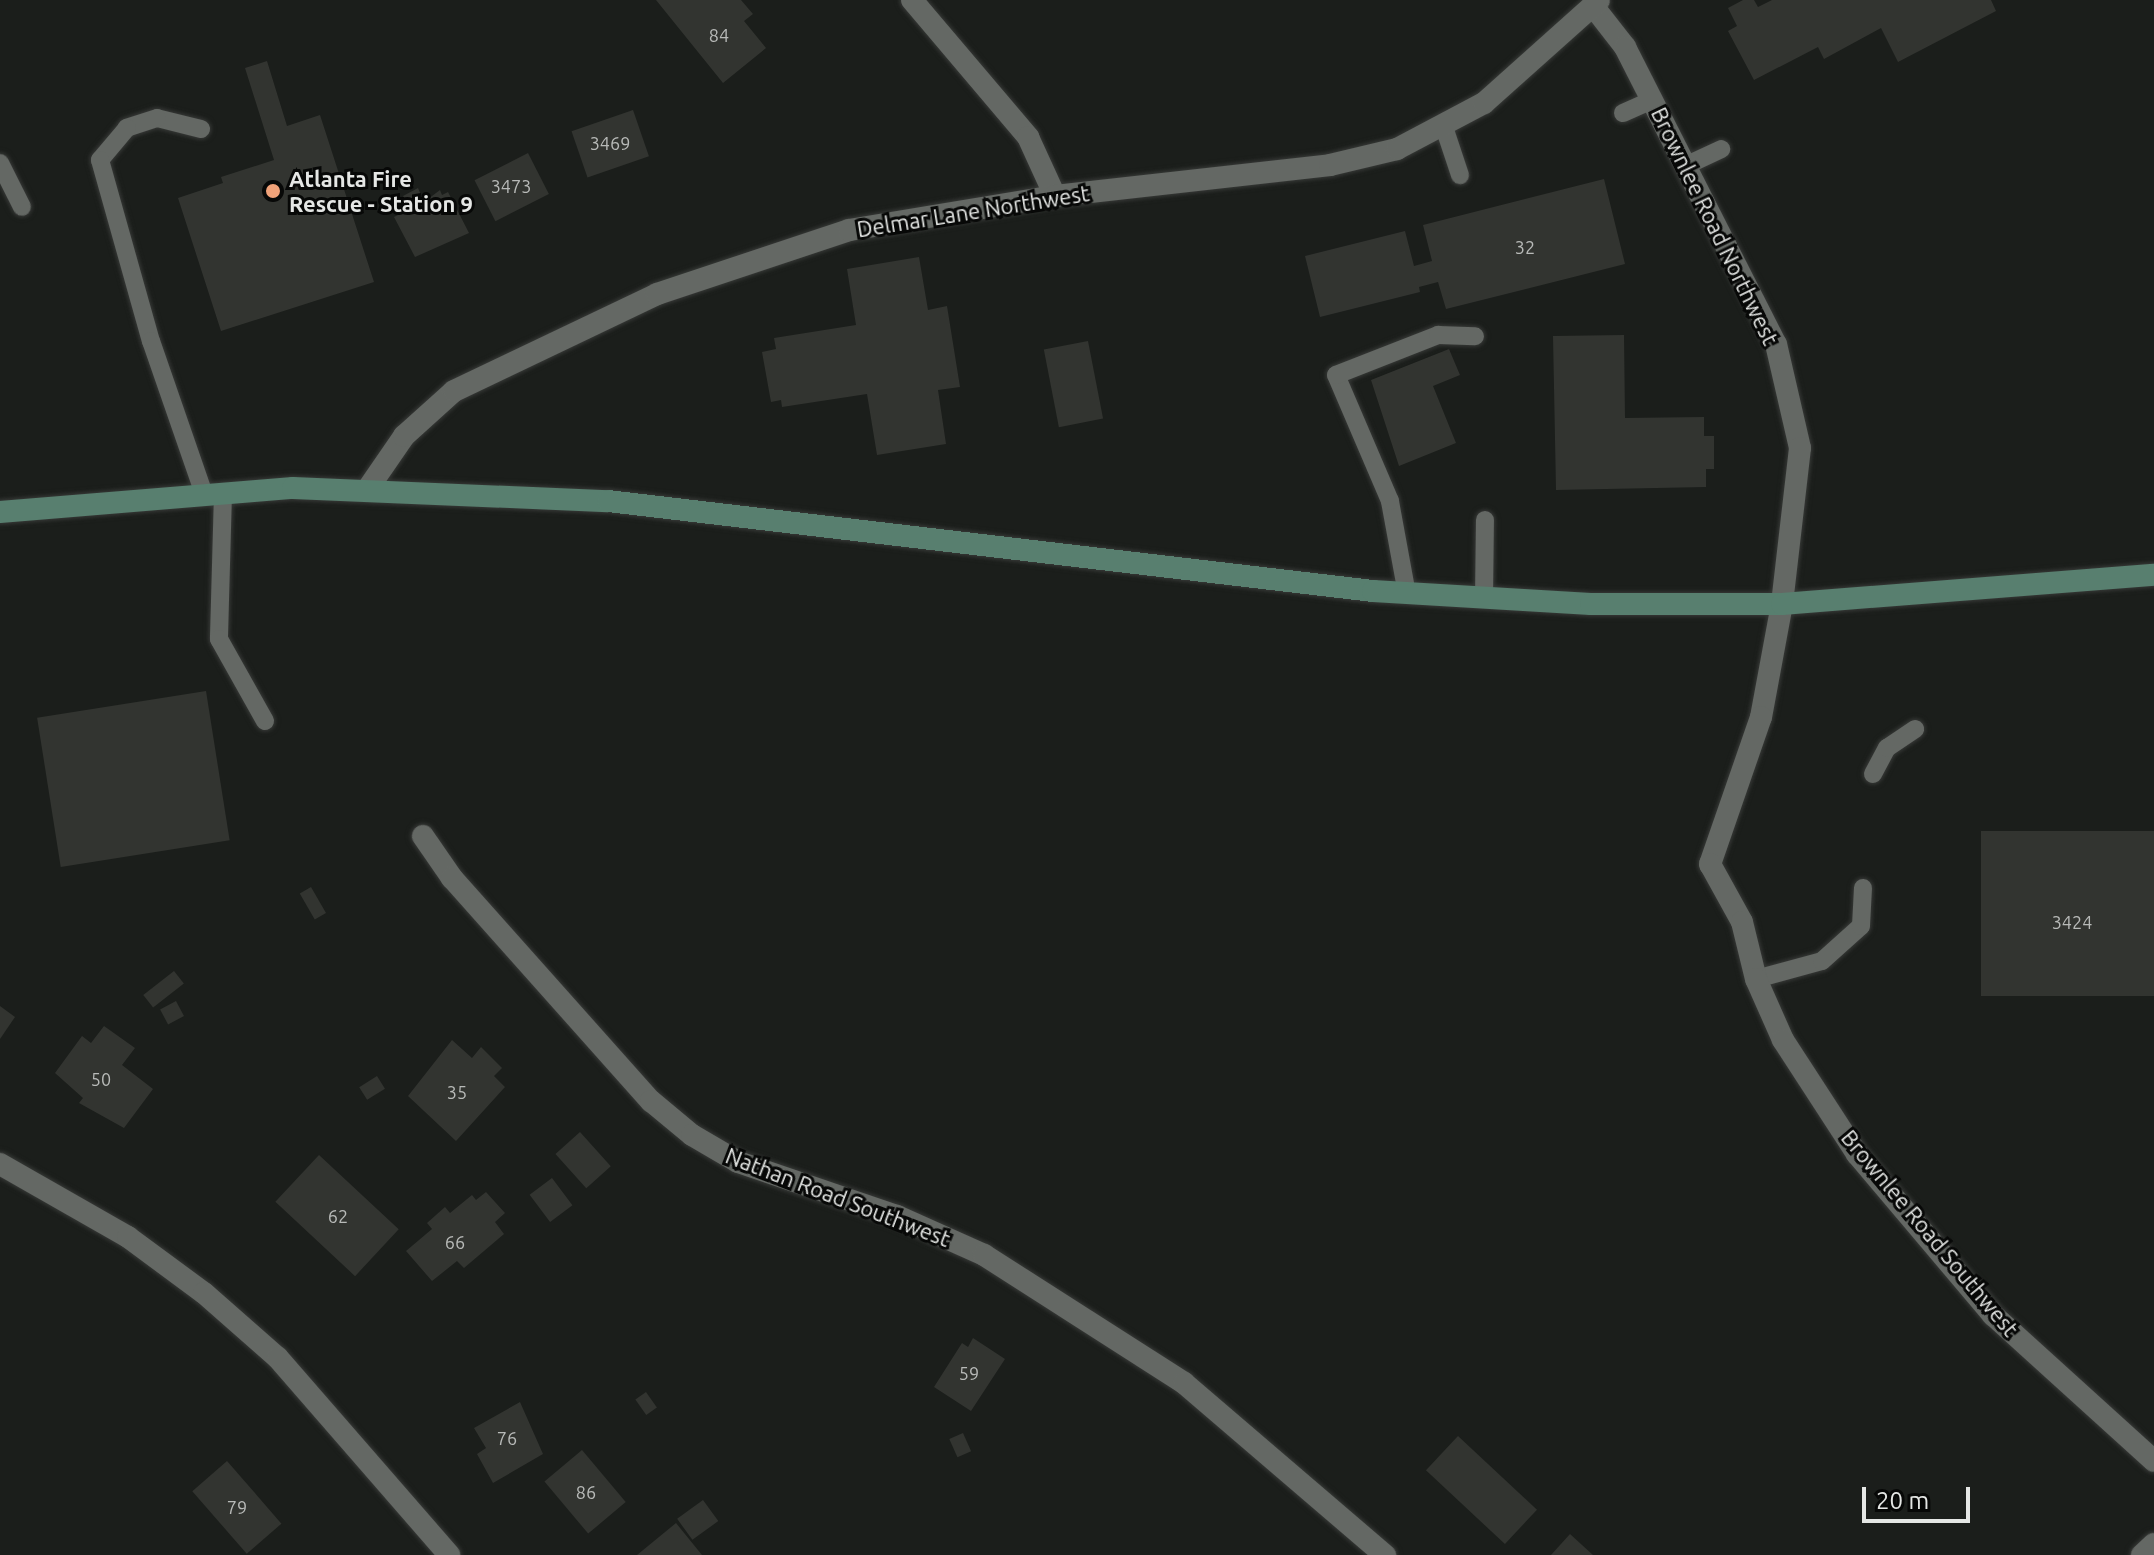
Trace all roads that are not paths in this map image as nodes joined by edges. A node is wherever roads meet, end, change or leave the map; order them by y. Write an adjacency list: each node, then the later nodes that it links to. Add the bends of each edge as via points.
1 (912, 0): 11 (street, via 1028,137)
2 (1596, 3): 3 (street, Brownlee Road Northwest); 5 (street, Delmar Lane Northwest, via 1484,103)
3 (1652, 100): 4 (lane); 9 (street, Brownlee Road Northwest)
4 (1623, 113)
5 (1443, 124): 10 (lane); 11 (street, Delmar Lane Northwest, via 1397,149 1330,165)
6 (201, 129): 15 (lane, via 157,118 127,128 100,160 151,341)
7 (1721, 149): 9 (lane)
8 (0, 163): 12 (lane)
9 (1685, 166): 21 (street, Brownlee Road Northwest, via 1776,344 1800,448)
10 (1460, 175)
11 (1055, 196): 14 (street, Delmar Lane Northwest, via 849,230 657,294 454,391 404,436)
12 (22, 207)
13 (1475, 336): 19 (lane, via 1438,335 1336,375 1390,501)
14 (369, 487): 15 (main road); 19 (main road, via 608,501)
15 (214, 493): 16 (main road); 22 (lane, via 219,639)
16 (0, 512)
17 (1485, 520): 20 (lane)
18 (2154, 575): 21 (main road)
19 (1407, 594): 20 (main road)
20 (1484, 598): 21 (main road)
21 (1782, 604): 27 (street, Brownlee Road Southwest, via 1761,717 1710,864 1742,922)
22 (265, 721)
23 (1915, 729): 24 (lane, via 1887,748)
24 (1873, 774)
25 (423, 836): 32 (street, Nathan Road Southwest, via 452,878 651,1101 692,1135 738,1162 897,1216 984,1255 1184,1383)
26 (1863, 888): 27 (lane, via 1861,926 1822,961)
27 (1756, 979): 29 (street, Brownlee Road Southwest, via 1783,1040 1857,1154 1993,1315)
28 (0, 1164): 31 (street, via 128,1237 204,1293 308,1390)
29 (2154, 1461)
30 (2154, 1544): 33 (street)
31 (449, 1555)
32 (1385, 1555)
33 (2142, 1555)

